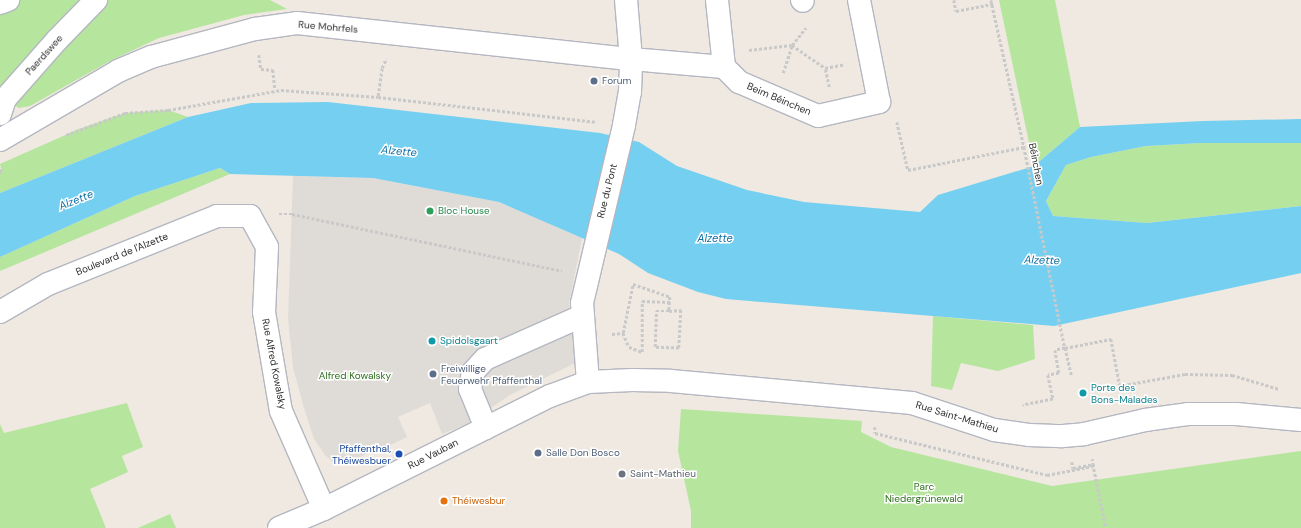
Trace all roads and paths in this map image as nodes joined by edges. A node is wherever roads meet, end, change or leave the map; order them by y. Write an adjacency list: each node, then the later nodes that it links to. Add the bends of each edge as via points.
1 (8, 0): 8 (street)
2 (96, 0): 23 (street, Paerdswee, via 5,99)
3 (626, 0): 12 (street, Rue du Pont)
4 (718, 0): 14 (street)
5 (859, 0): 13 (street)
6 (954, 0): 9 (path, via 956,11)
7 (991, 0): 9 (path, Béinchen)
8 (0, 3)
9 (993, 4): 27 (path, Béinchen)
10 (812, 23): 11 (path)
11 (792, 45): 14 (path); 16 (path); 20 (path)
12 (631, 59): 14 (street); 24 (street, Rue du Pont, via 630,92); 26 (street, Rue Mohrfels, via 297,23 255,29 150,57 118,71)
13 (870, 59): 16 (path); 21 (street)
14 (723, 60): 20 (street, Beim Béinchen, via 739,82)
15 (382, 68): 19 (path)
16 (825, 68): 22 (path)
17 (261, 70): 18 (path, via 273,70)
18 (275, 90): 19 (path); 25 (path, via 168,110 125,113)
19 (378, 97): 24 (path)
20 (774, 97): 22 (street, Beim Béinchen, via 818,116)
21 (879, 102): 22 (street, Beim Béinchen); 27 (path, via 897,122 908,170)
22 (835, 112)
23 (0, 114)
24 (622, 130): 31 (street, Rue du Pont)
25 (65, 135)
26 (0, 140)
27 (1024, 147): 37 (path, Béinchen)
28 (0, 169): 29 (path)
29 (0, 173)
30 (250, 216): 31 (path, via 292,214); 34 (street, Boulevard de l'Alzette, via 217,216 48,284); 49 (street, Rue Alfred Kowalsky, via 267,247 264,312 282,411)
31 (587, 277): 35 (street, Rue du Pont, via 582,303)
32 (670, 302): 33 (path); 36 (path, via 670,297 633,284); 36 (path, via 642,300 642,352 629,347)
33 (669, 311): 33 (path, via 656,311 655,347 679,348 681,310)
34 (0, 312)
35 (582, 326): 36 (path); 39 (street, Rue du Pont); 47 (street, via 485,358 474,372 470,389)
36 (622, 333)
37 (1066, 348): 38 (path, Béinchen); 40 (path, via 1111,339); 44 (path, via 1055,350 1059,373 1048,375)
38 (1071, 375)
39 (588, 382): 46 (street, Rue Saint-Mathieu, via 671,380 912,403 994,430 1029,435 1084,434 1145,420 1188,414 1236,414); 47 (street, Rue Vauban, via 550,396)
40 (1120, 386): 41 (path); 42 (path, via 1185,374 1232,375)
41 (1108, 388)
42 (1280, 389)
43 (1058, 398): 44 (path)
44 (1053, 399): 45 (path)
45 (1018, 406)
46 (1301, 420)
47 (486, 428): 49 (street, Rue Vauban)
48 (1071, 459): 51 (path, via 1073,468 1093,464)
49 (324, 509): 50 (street, Rue Vauban)
50 (279, 528)
51 (1106, 528)

